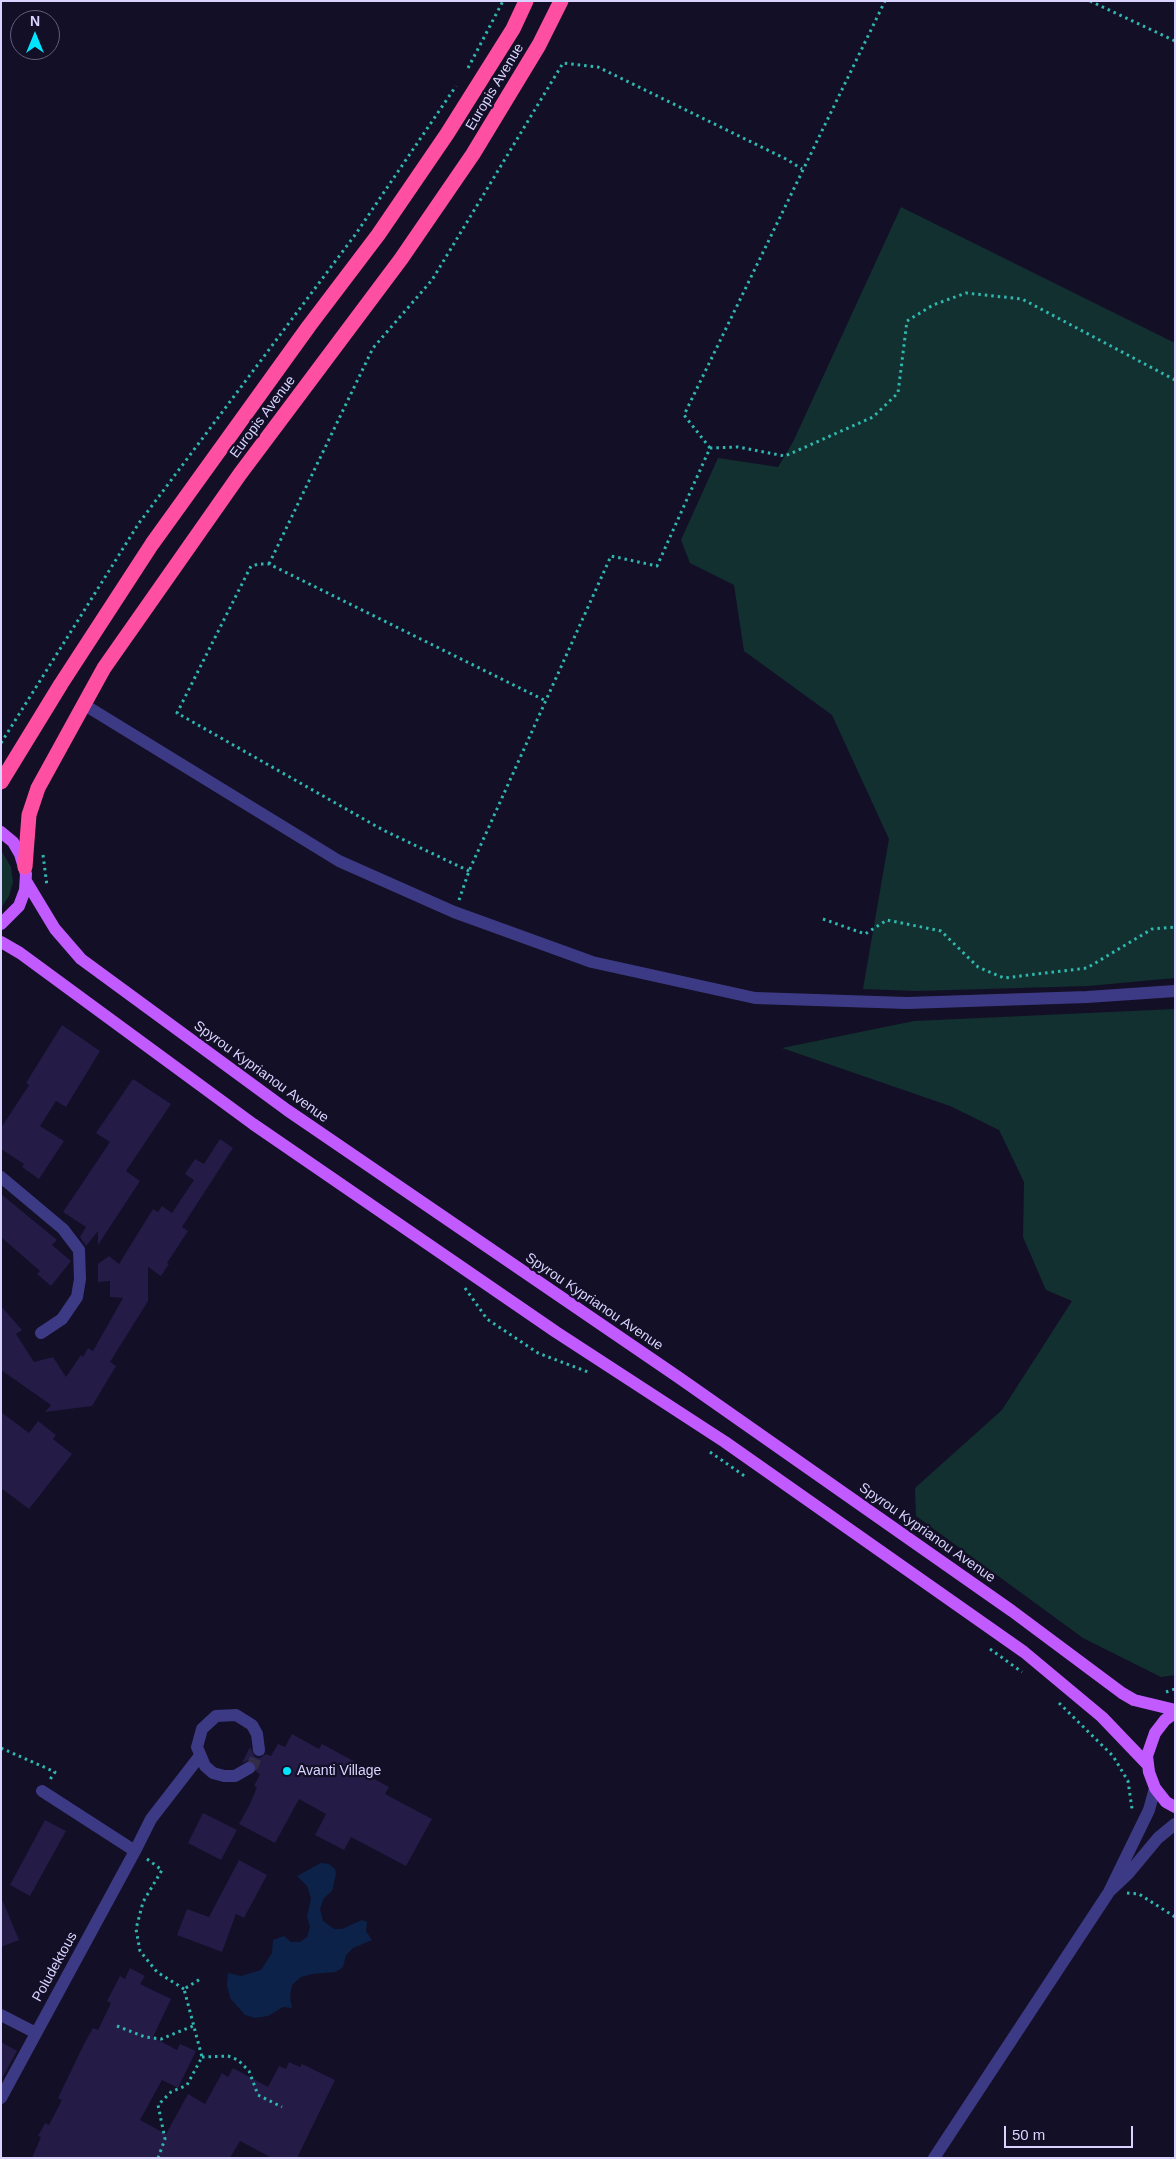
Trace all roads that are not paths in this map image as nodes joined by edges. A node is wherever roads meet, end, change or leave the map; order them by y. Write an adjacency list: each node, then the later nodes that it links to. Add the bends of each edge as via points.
1 (526, 1): 4 (highway, Europis Avenue, via 514,29 448,134 152,544)
2 (562, 1): 3 (highway, Europis Avenue, via 468,163 401,260 205,522 104,668)
3 (83, 704): 6 (highway, Europis Avenue, via 38,788 29,815); 9 (street, via 339,862 454,912 592,962 755,998 907,1003)
4 (1, 782)
5 (1, 832): 6 (main road, Spyrou Kyprianou Avenue, via 13,842)
6 (26, 874): 7 (main road, via 19,906); 12 (main road, Spyrou Kyprianou Avenue, via 55,929 82,959 287,1110 706,1397 1019,1616 1122,1693)
7 (1, 924)
8 (1, 942): 15 (main road, via 253,1124 556,1332 725,1442 1024,1652 1102,1717)
9 (1175, 991)
10 (1, 1177): 11 (street, via 64,1228 79,1250 77,1297 62,1319)
11 (41, 1333)
12 (1175, 1712): 15 (main road, via 1154,1733)
13 (259, 1750): 14 (street, via 252,1725 236,1715 226,1714 208,1721 202,1729 198,1738)
14 (199, 1757): 16 (street, via 213,1773 224,1776 235,1776); 21 (street, Poludektous, via 151,1819)
15 (1147, 1764): 17 (main road)
16 (249, 1768)
17 (1155, 1788): 19 (main road, via 1166,1802); 22 (street, via 1149,1810)
18 (42, 1791): 21 (street)
19 (1175, 1807)
20 (1175, 1824): 22 (street)
21 (136, 1852): 24 (street, Poludektous)
22 (1109, 1892): 26 (street)
23 (1, 2015): 24 (street)
24 (36, 2033): 25 (street, Poludektous)
25 (1, 2098)
26 (934, 2158)

